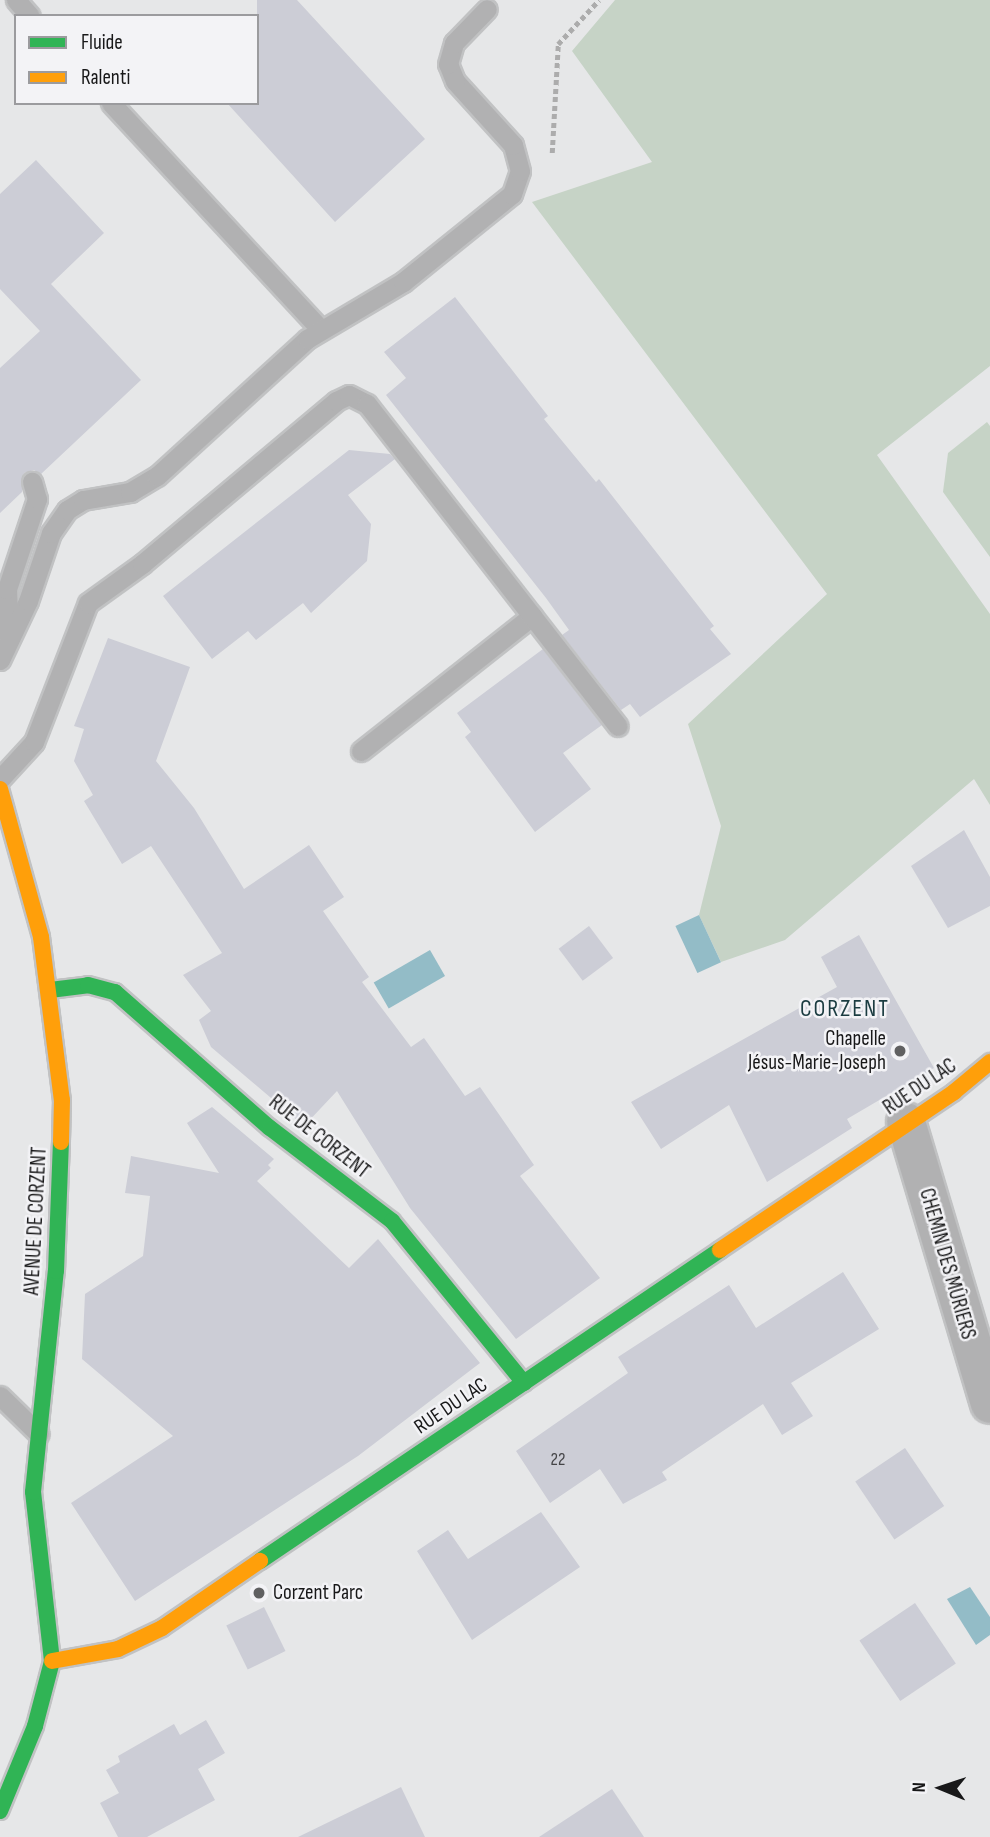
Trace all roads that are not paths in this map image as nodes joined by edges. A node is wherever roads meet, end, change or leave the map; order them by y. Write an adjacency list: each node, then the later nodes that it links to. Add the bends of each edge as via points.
1 (16, 0): 3 (lane)
2 (487, 9): 5 (lane, via 454,43 448,64 455,81 513,145 520,162 519,180 506,199 403,282)
3 (28, 14)
4 (113, 105): 5 (lane)
5 (320, 329): 8 (lane, via 157,476 130,492 83,500 61,516)
6 (32, 482): 8 (lane, via 37,499 7,589)
7 (532, 616): 9 (lane); 10 (lane); 11 (lane, via 367,404 355,396 342,397 142,564 88,603 34,743)
8 (4, 651)
9 (618, 726)
10 (361, 751)
11 (0, 779)
12 (0, 789): 13 (street, AVENUE DE CORZENT, via 25,869)
13 (50, 990): 16 (street, RUE DE CORZENT, via 88,985 115,992 270,1128 378,1210 403,1233); 19 (street, AVENUE DE CORZENT, via 62,1100 61,1176)
14 (990, 1062): 15 (street, RUE DU LAC)
15 (906, 1122): 16 (street, RUE DU LAC); 18 (street, CHEMIN DES MÛRIERS)
16 (524, 1383): 20 (street, RUE DU LAC, via 141,1641)
17 (0, 1396): 19 (lane)
18 (990, 1405)
19 (39, 1434): 20 (street, AVENUE DE CORZENT, via 33,1515)
20 (52, 1661): 21 (street, via 35,1726)
21 (1, 1807)

